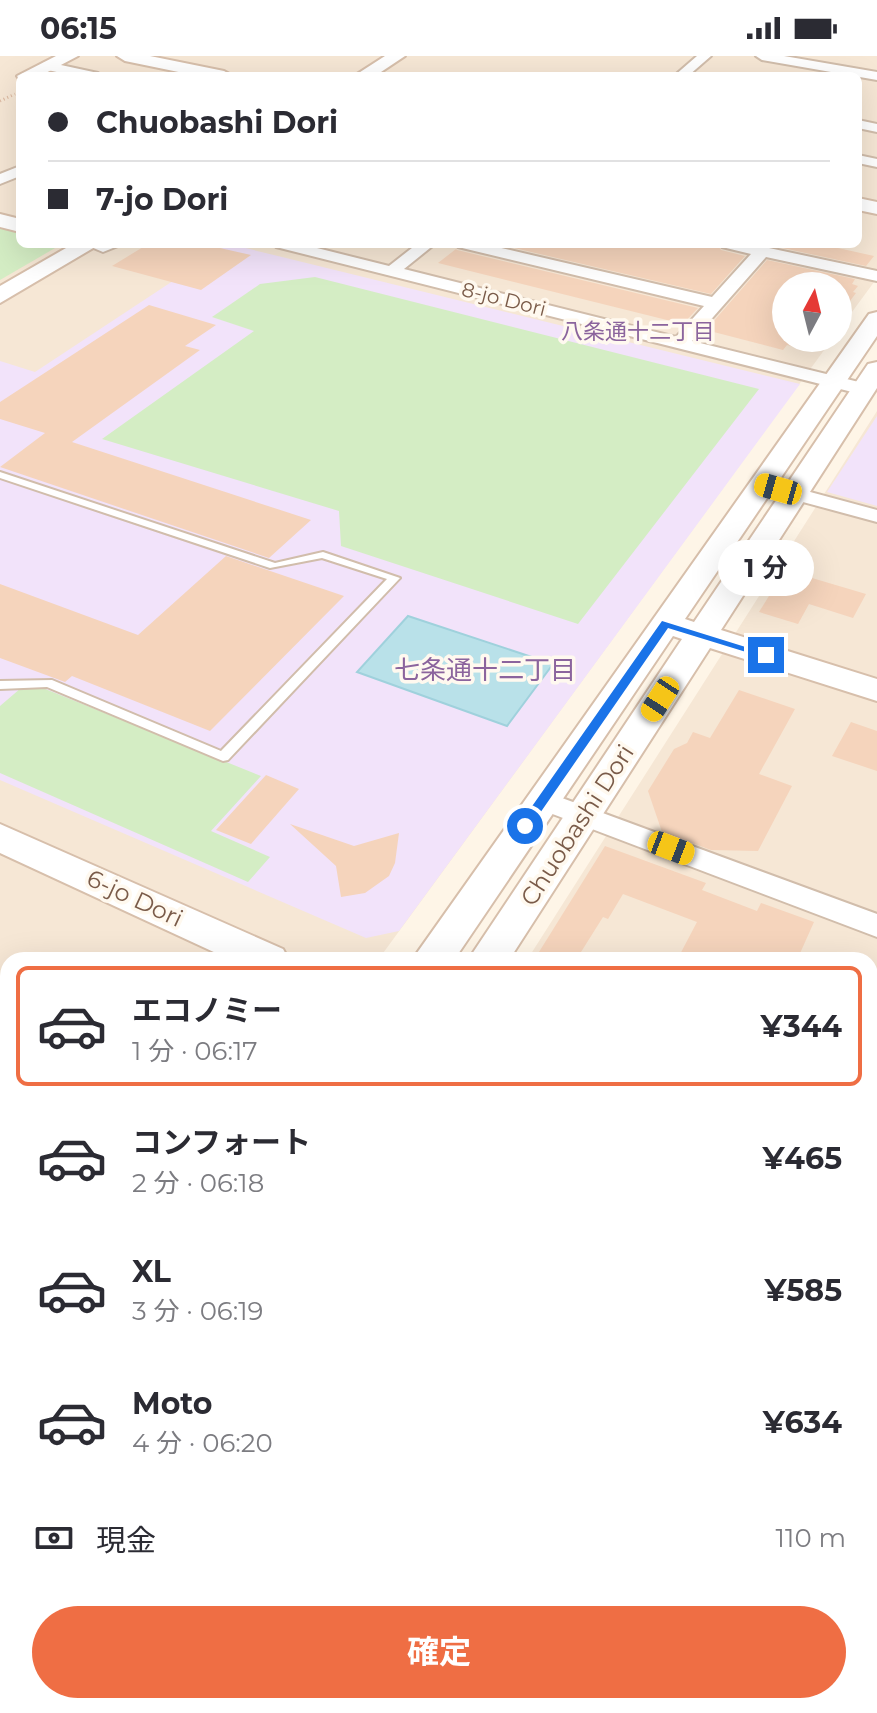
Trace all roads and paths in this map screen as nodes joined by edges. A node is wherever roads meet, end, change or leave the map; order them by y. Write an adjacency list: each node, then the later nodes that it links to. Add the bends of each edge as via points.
1 (70, 56): 6 (street)
2 (125, 56): 9 (street)
3 (397, 56): 10 (street)
4 (705, 56): 11 (street)
5 (762, 56): 12 (street)
6 (47, 66): 7 (street); 8 (street)
7 (36, 72)
8 (75, 72)
9 (197, 72)
10 (370, 72)
11 (685, 72)
12 (854, 72)
13 (16, 85): 14 (path)
14 (0, 101)
15 (83, 248): 23 (street)
16 (298, 248): 21 (street, 8-jo Dori)
17 (422, 248): 21 (street)
18 (481, 248): 24 (street)
19 (745, 248): 20 (street)
20 (762, 252): 22 (street); 24 (street)
21 (392, 271): 26 (street, 8-jo Dori)
22 (877, 276)
23 (0, 296)
24 (714, 303): 26 (street)
25 (877, 319): 27 (street, Chuobashi Dori)
26 (680, 343): 27 (street, 8-jo Dori)
27 (858, 380): 29 (street, Chuobashi Dori); 30 (street, Chuobashi Dori)
28 (0, 475): 34 (lane, via 274,566 323,555 394,578 223,757 48,683)
29 (762, 485): 30 (street); 32 (street, Chuobashi Dori)
30 (794, 494): 31 (street); 33 (street, Chuobashi Dori)
31 (877, 516)
32 (666, 623): 33 (street); 36 (street, Chuobashi Dori)
33 (702, 635): 35 (street); 37 (street, Chuobashi Dori)
34 (0, 685)
35 (877, 690)
36 (543, 800): 37 (street); 41 (street, Chuobashi Dori)
37 (583, 815): 39 (street); 42 (street, Chuobashi Dori)
38 (0, 837): 40 (street, 6-jo Dori)
39 (877, 926)
40 (252, 952)
41 (438, 952)
42 (493, 952)

